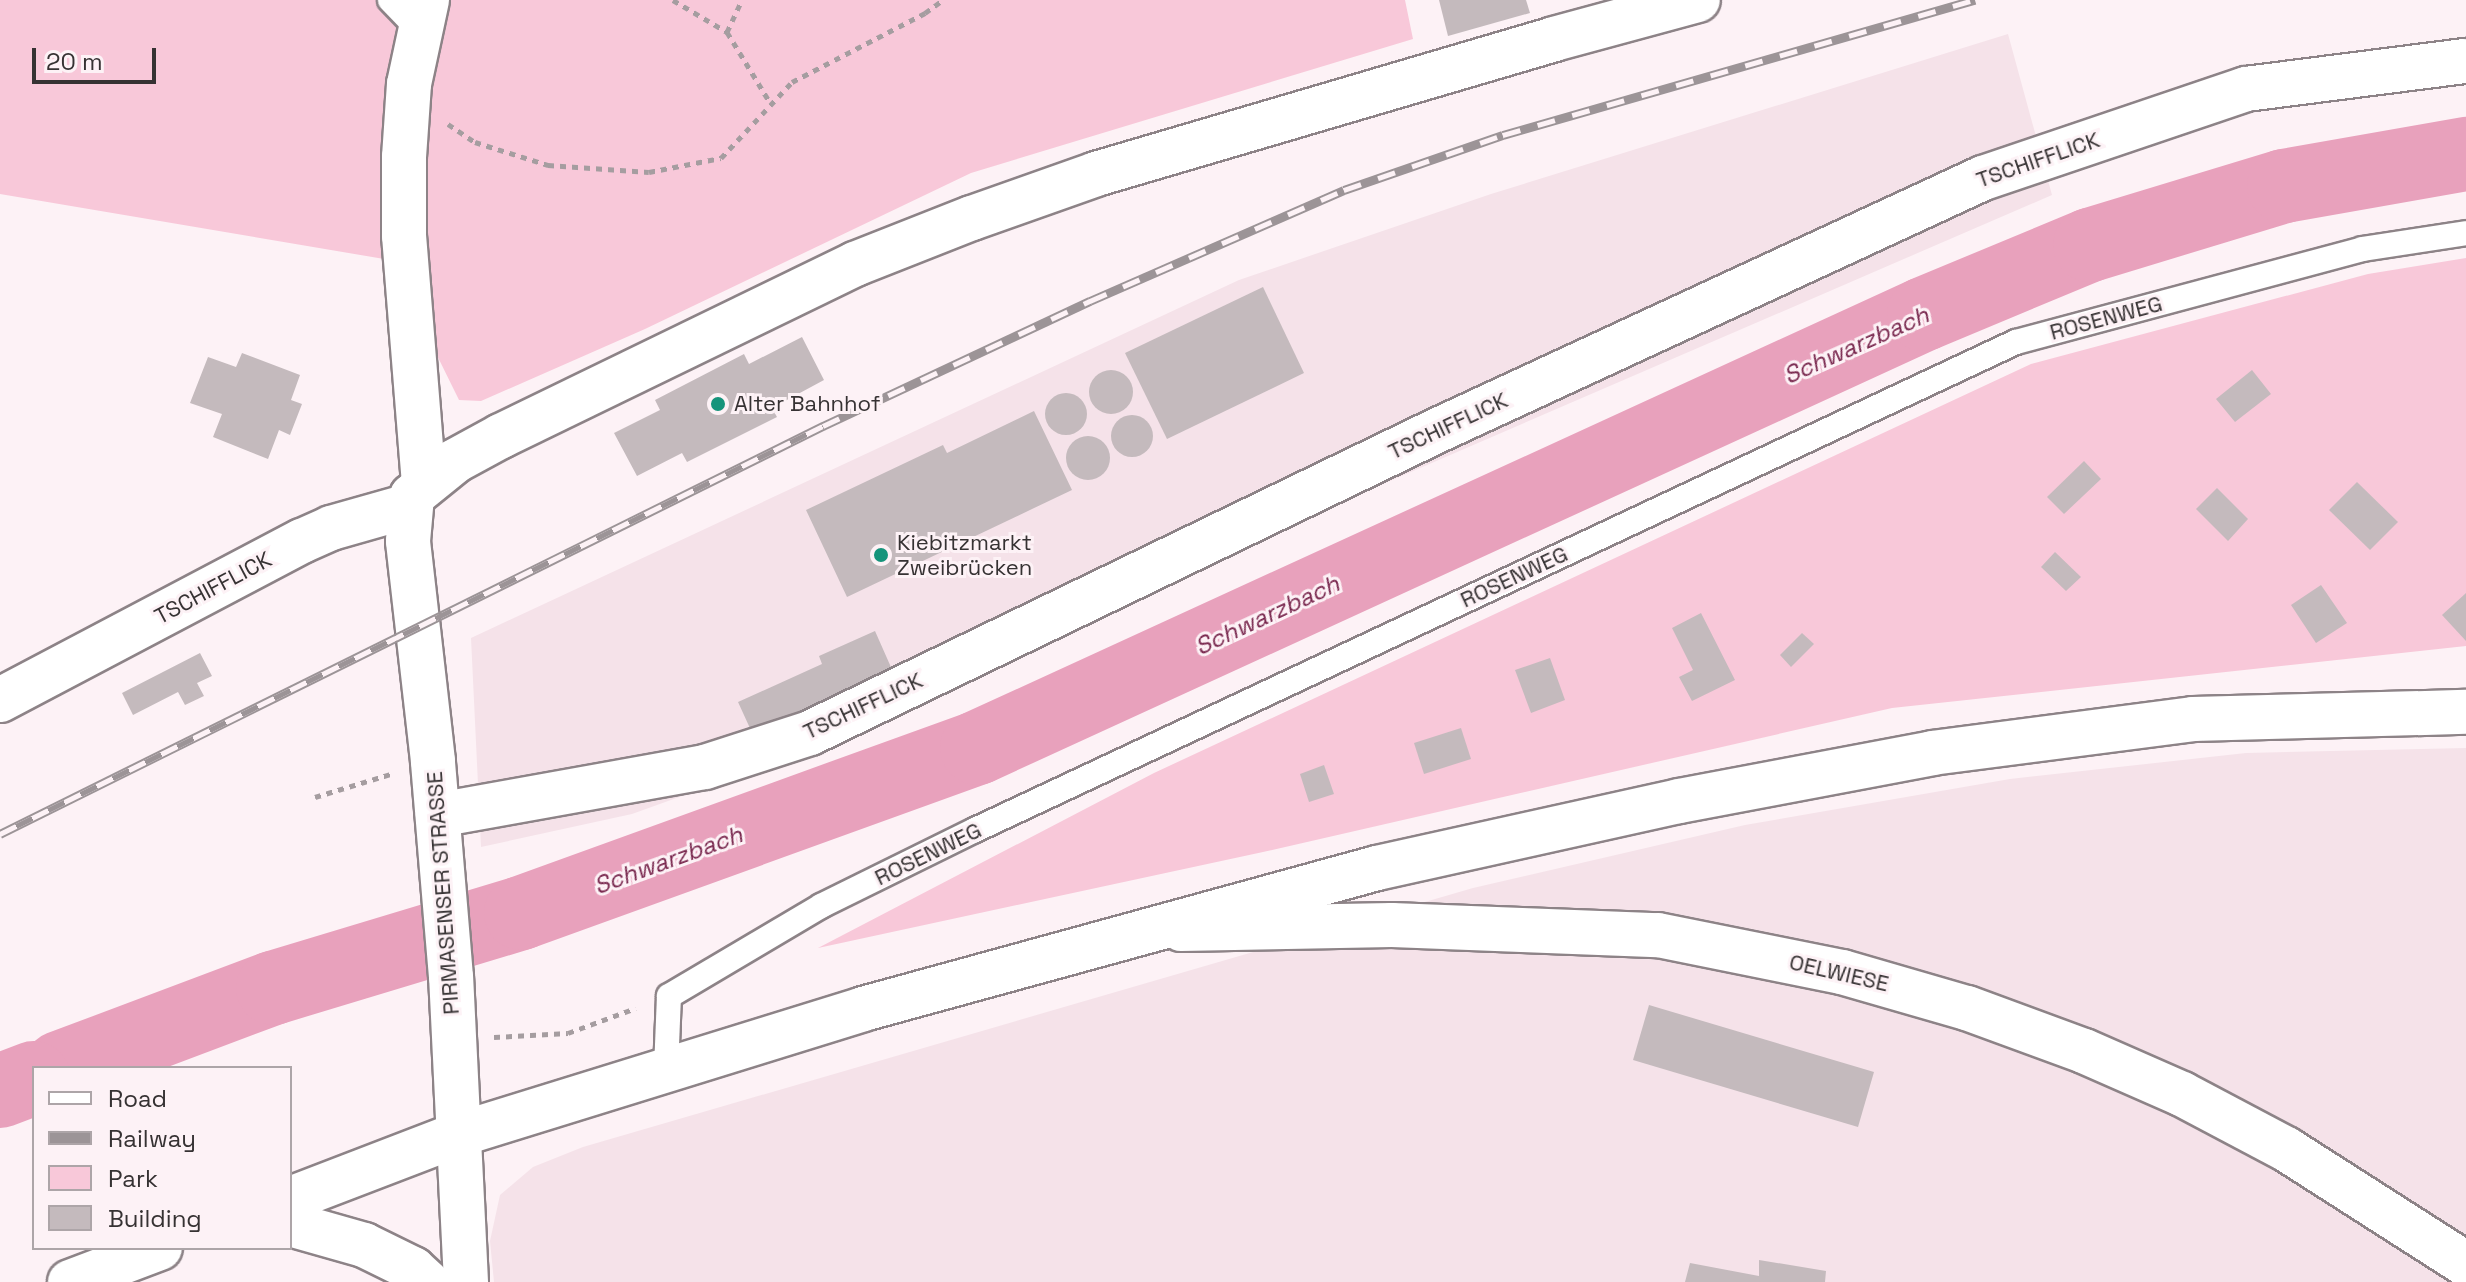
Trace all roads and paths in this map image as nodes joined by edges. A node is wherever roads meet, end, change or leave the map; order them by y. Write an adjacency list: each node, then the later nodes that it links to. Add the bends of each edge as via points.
1 (673, 0): 6 (path)
2 (742, 0): 6 (path)
3 (943, 0): 9 (path, via 792,82)
4 (1698, 0): 11 (street, TSCHIFFLICK, via 1096,174 855,264 501,436 455,461)
5 (412, 10): 8 (street)
6 (727, 32): 9 (path)
7 (2466, 61): 16 (street, TSCHIFFLICK, via 2246,89 1983,178 1436,431 810,733 705,767)
8 (408, 96): 9 (path, via 475,142 548,165 649,172 721,158); 11 (street, via 404,236)
9 (771, 104)
10 (2466, 233): 18 (lane, ROSENWEG, via 2362,249 2016,342 975,830 821,906)
11 (416, 495): 12 (street, TSCHIFFLICK, via 316,535); 14 (street, PIRMASENSER STRASSE, via 411,581)
12 (0, 700)
13 (2466, 712): 17 (street, via 2193,719 1932,753 1679,801 1377,868)
14 (433, 761): 15 (path); 16 (street, PIRMASENSER STRASSE)
15 (315, 797)
16 (438, 815): 19 (street, PIRMASENSER STRASSE)
17 (1147, 930): 20 (street); 25 (street, OELWIESE, via 1392,925 1658,935 1842,972 1927,1008 2084,1051 2182,1094 2286,1149)
18 (669, 996): 19 (path, via 568,1033 485,1036); 20 (lane)
19 (455, 1044): 21 (street, PIRMASENSER STRASSE)
20 (666, 1070): 21 (street)
21 (457, 1135): 22 (street); 28 (street, PIRMASENSER STRASSE)
22 (292, 1198)
23 (292, 1225): 27 (street, via 364,1245 413,1269)
24 (155, 1250): 26 (street)
25 (2466, 1264)
26 (70, 1282)
27 (427, 1282)
28 (466, 1282)

